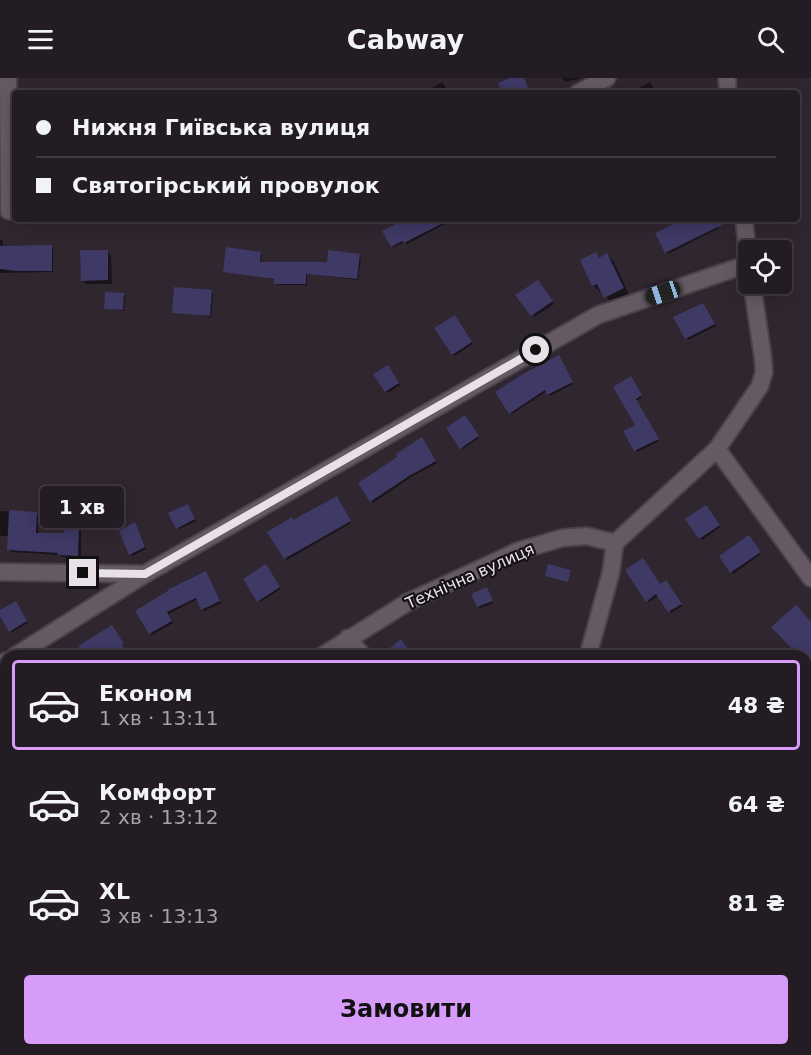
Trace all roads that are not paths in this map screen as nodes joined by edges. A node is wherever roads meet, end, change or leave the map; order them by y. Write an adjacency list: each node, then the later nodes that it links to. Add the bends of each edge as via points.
1 (8, 78): 4 (street)
2 (607, 78): 3 (street)
3 (584, 90)
4 (8, 211)
5 (744, 222): 6 (street)
6 (746, 240)
7 (738, 267): 12 (street, via 598,315)
8 (753, 294): 9 (street, via 764,372 749,403)
9 (717, 450): 10 (street); 13 (street)
10 (615, 543): 14 (street, Технічна вулиця, via 587,536 562,538 518,551 408,602); 18 (street)
11 (0, 572): 12 (street)
12 (145, 574): 15 (street)
13 (811, 578)
14 (348, 638): 16 (street, Технічна вулиця); 17 (street)
15 (25, 650)
16 (331, 650)
17 (358, 650)
18 (590, 650)

